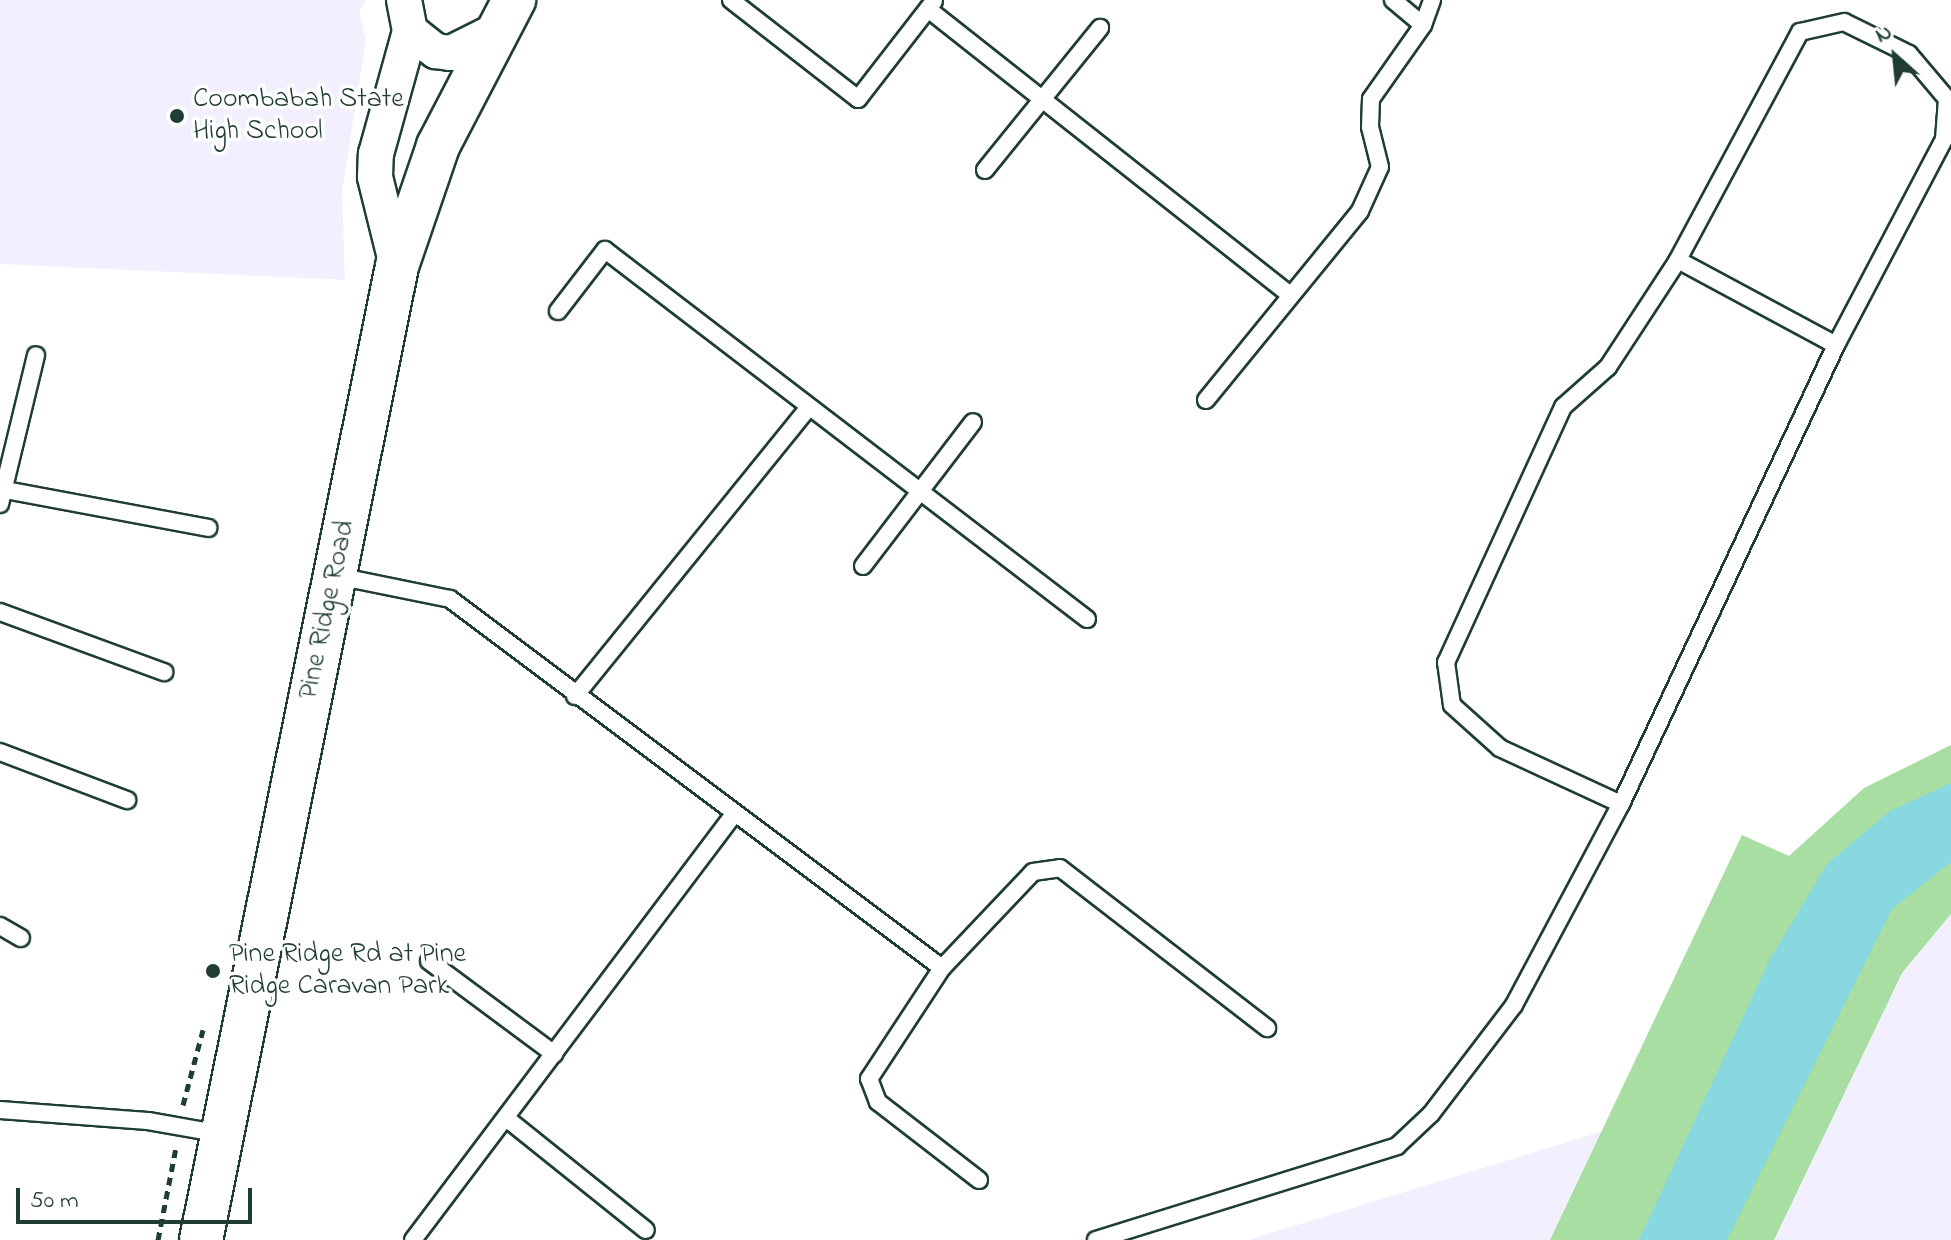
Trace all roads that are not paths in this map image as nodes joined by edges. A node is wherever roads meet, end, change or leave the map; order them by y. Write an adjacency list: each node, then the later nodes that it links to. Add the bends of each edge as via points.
1 (731, 0): 4 (lane, via 858,99)
2 (1393, 0): 7 (lane)
3 (1432, 0): 7 (lane)
4 (932, 4): 9 (lane)
5 (403, 11): 6 (street, via 436,51 451,53); 12 (street, via 375,177)
6 (503, 16): 12 (street, Pine Ridge Road, via 438,146)
7 (1423, 25): 13 (lane, via 1371,99 1370,127 1380,167 1360,211)
8 (1100, 28): 9 (lane)
9 (1043, 99): 10 (lane); 13 (lane)
10 (985, 170)
11 (1678, 260): 15 (lane); 15 (lane, via 1800,32 1844,22 1909,54 1947,99 1944,139); 31 (lane, via 1608,367 1563,407 1446,662 1452,705 1500,748)
12 (397, 266): 24 (street, Pine Ridge Road)
13 (1290, 295): 17 (lane)
14 (558, 311): 18 (lane, via 605,250)
15 (1836, 345): 31 (lane)
16 (36, 355): 21 (lane)
17 (1206, 400)
18 (809, 407): 20 (lane); 28 (lane)
19 (973, 422): 20 (lane)
20 (919, 491): 23 (lane); 26 (lane)
21 (1, 494): 22 (lane)
22 (208, 528)
23 (863, 566)
24 (335, 576): 28 (lane, via 450,599); 41 (street, Pine Ridge Road)
25 (0, 612): 27 (lane)
26 (1087, 619)
27 (164, 672)
28 (575, 696): 32 (lane)
29 (0, 752): 30 (lane)
30 (127, 800)
31 (1621, 804): 46 (lane, via 1514,1005 1431,1114 1397,1146)
32 (734, 814): 36 (lane); 38 (lane)
33 (0, 926): 34 (lane)
34 (21, 938)
35 (429, 961): 38 (lane)
36 (942, 968): 37 (lane, via 1033,872 1060,868); 42 (lane, via 869,1079 878,1102)
37 (1267, 1028)
38 (554, 1054): 40 (lane)
39 (0, 1110): 41 (lane, via 148,1121)
40 (506, 1118): 43 (lane); 45 (lane)
41 (222, 1134): 44 (street, Pine Ridge Road)
42 (979, 1180)
43 (646, 1230)
44 (201, 1240)
45 (413, 1240)
46 (1096, 1240)

